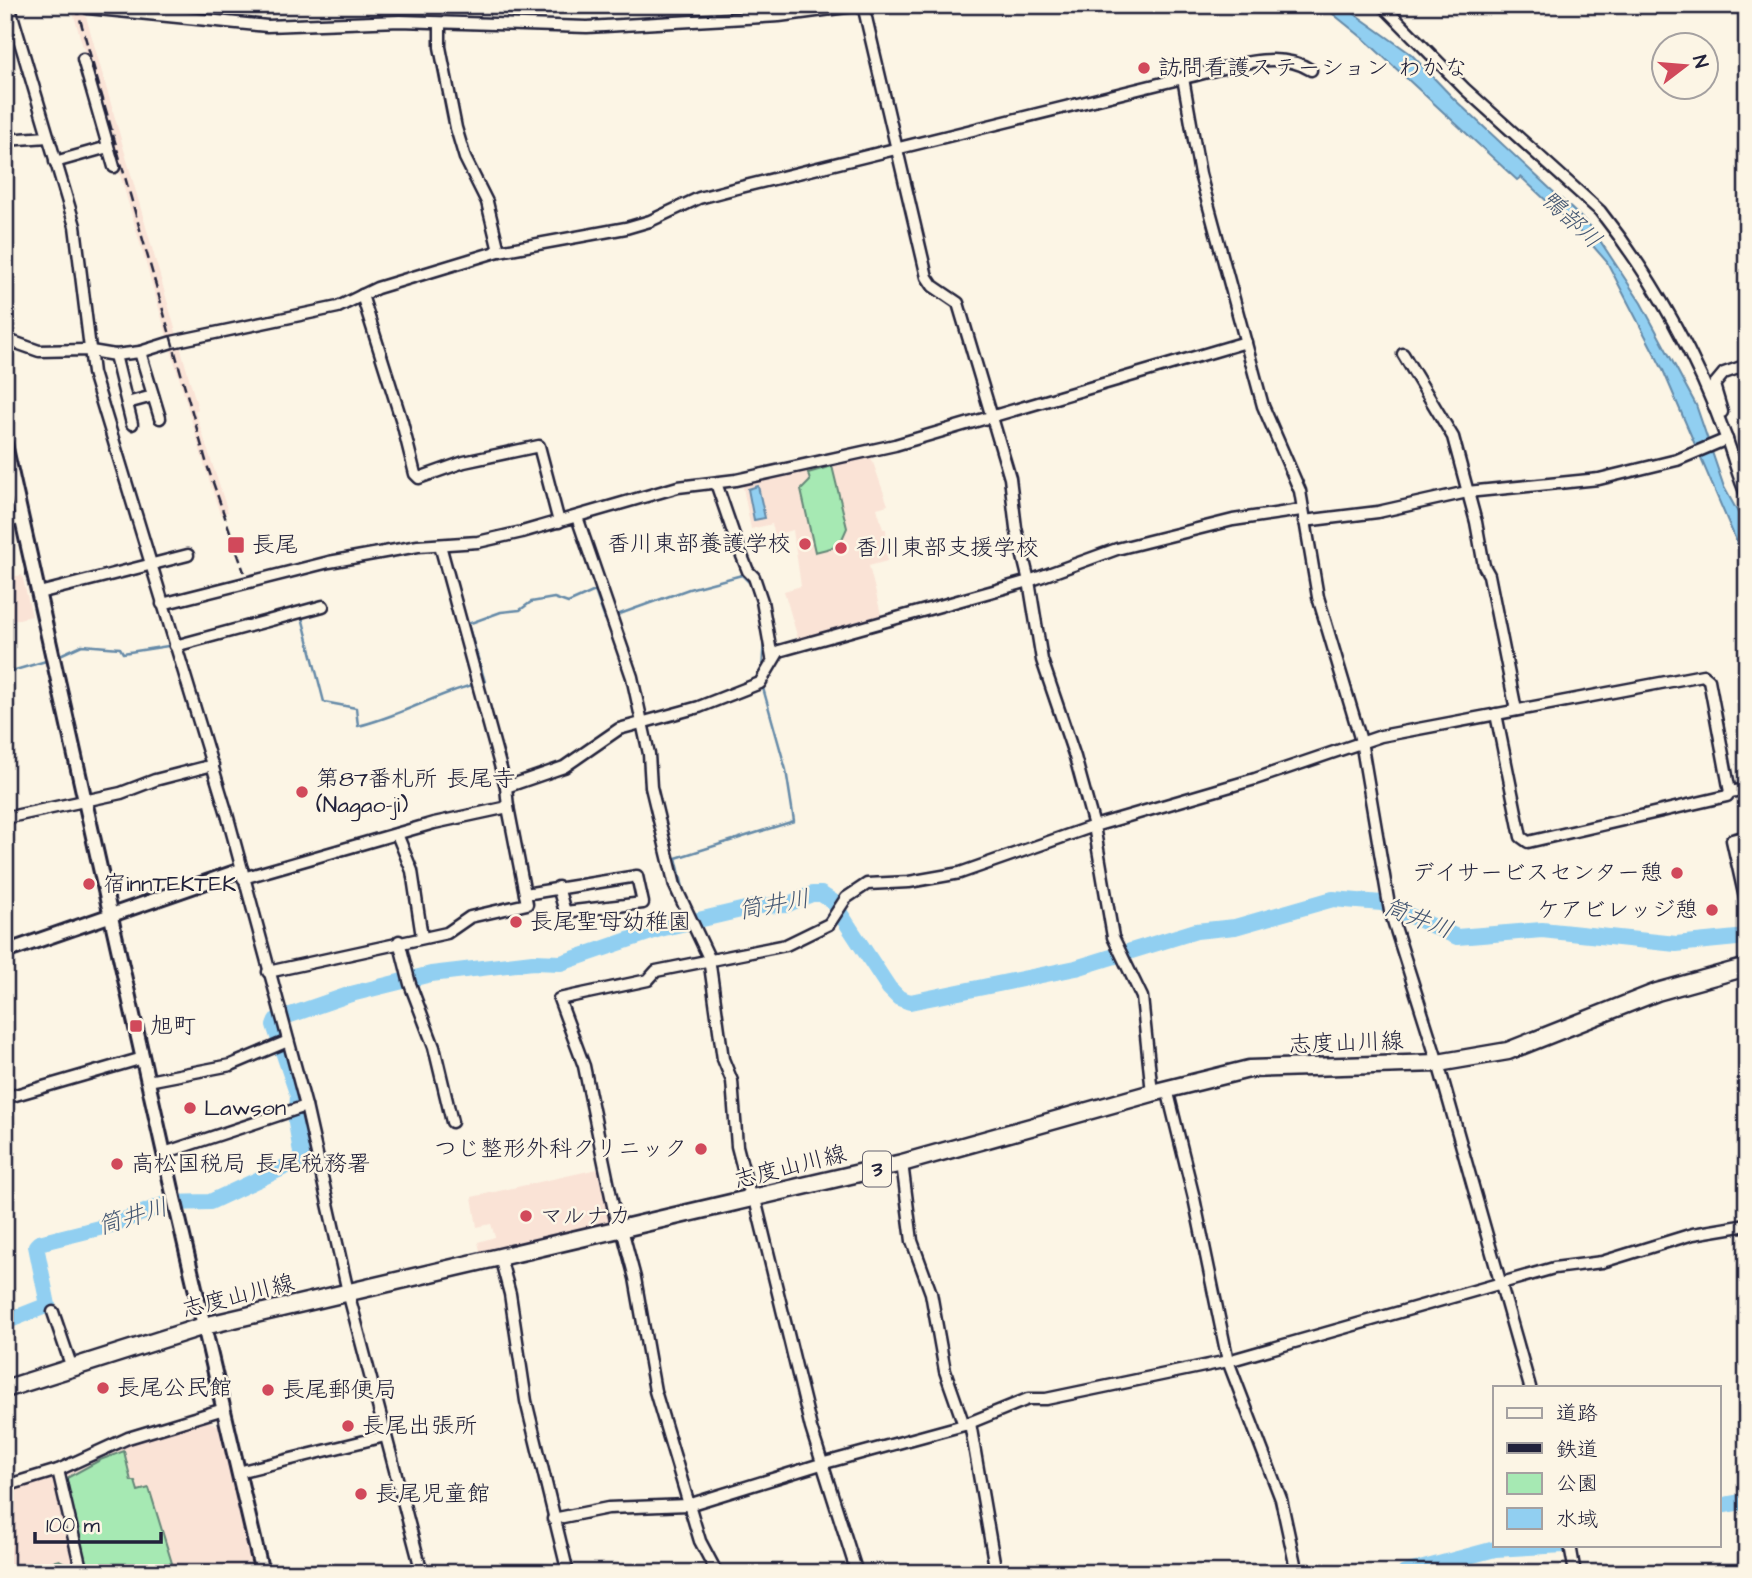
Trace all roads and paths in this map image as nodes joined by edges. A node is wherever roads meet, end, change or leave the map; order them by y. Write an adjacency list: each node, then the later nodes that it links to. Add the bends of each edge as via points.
1 (9, 5): 9 (street)
2 (863, 5): 5 (street, via 779,16 587,27); 12 (street)
3 (1382, 5): 29 (street, via 1465,89 1608,220 1679,335)
4 (88, 8): 5 (street, via 253,26)
5 (440, 23): 15 (street, via 440,47 456,128 487,202)
6 (83, 59): 11 (street)
7 (1311, 69): 8 (street, via 1276,59)
8 (1183, 78): 12 (street); 18 (street, via 1200,174)
9 (48, 137): 10 (street); 13 (street)
10 (5, 141)
11 (108, 147): 13 (street); 14 (street)
12 (900, 149): 15 (street, via 699,198 650,222); 27 (street, via 928,277 933,286 958,303)
13 (55, 162): 20 (street, via 75,226)
14 (114, 167)
15 (499, 251): 16 (street)
16 (362, 295): 19 (street, via 338,307); 37 (street, via 415,474 419,478 464,462 539,446)
17 (5, 339): 20 (street, via 39,351)
18 (1246, 342): 27 (street); 34 (street, via 1263,406 1300,491)
19 (140, 352): 22 (street); 24 (street)
20 (90, 353): 22 (street); 41 (street)
21 (1403, 354): 32 (street, via 1452,437)
22 (115, 355): 25 (street)
23 (1747, 365): 29 (street, via 1724,373 1714,385 1728,427)
24 (153, 396): 25 (street); 26 (street)
25 (127, 403): 28 (street)
26 (160, 418)
27 (990, 418): 31 (street, via 895,445); 42 (street, via 1010,478)
28 (132, 424)
29 (1725, 440): 32 (street, via 1686,457 1599,478); 33 (street)
30 (5, 444): 36 (street)
31 (716, 482): 35 (street, via 678,487); 47 (street, via 762,601)
32 (1467, 492): 34 (street, via 1378,512); 48 (street, via 1491,582)
33 (1747, 496)
34 (1302, 515): 42 (street, via 1233,520 1117,549); 51 (street, via 1326,628)
35 (577, 517): 37 (street); 50 (street, via 625,651)
36 (22, 518): 38 (street); 43 (street)
37 (559, 522): 39 (street, via 478,542)
38 (5, 523)
39 (440, 545): 44 (street, via 329,562); 53 (street)
40 (188, 555): 41 (street)
41 (151, 565): 43 (street); 44 (street)
42 (1029, 581): 47 (street, via 791,647); 59 (street, via 1042,660)
43 (38, 593): 56 (street)
44 (162, 604): 46 (street)
45 (323, 606): 46 (street)
46 (175, 646): 52 (street)
47 (772, 658): 50 (street, via 760,683 699,707)
48 (1516, 710): 49 (street); 55 (street, via 1703,675 1709,680)
49 (1496, 714): 51 (street); 55 (street, via 1521,837 1528,842)
50 (642, 722): 53 (street, via 607,735 564,767); 70 (street, via 651,787 681,901)
51 (1361, 741): 59 (street, via 1255,779); 75 (street, via 1389,906)
52 (213, 765): 56 (street); 62 (street)
53 (506, 787): 57 (street)
54 (1747, 789): 55 (street)
55 (1731, 792)
56 (85, 800): 58 (street); 66 (street)
57 (508, 807): 60 (street); 64 (street)
58 (5, 818)
59 (1094, 826): 70 (street, via 960,873 858,887 821,929 774,949); 77 (street, via 1117,948 1142,997)
60 (397, 834): 62 (street); 67 (street, via 412,871)
61 (1747, 836): 65 (street, via 1732,840)
62 (242, 874): 66 (street); 72 (street)
63 (558, 887): 63 (street, via 565,912 643,903 637,876); 64 (street)
64 (526, 894): 67 (street, via 527,904 470,917 454,930)
65 (1747, 907)
66 (110, 914): 69 (street); 74 (street)
67 (422, 937): 68 (street)
68 (399, 941): 72 (street); 80 (street, via 434,1047)
69 (5, 952)
70 (709, 958): 83 (street, via 723,1059 732,1081 737,1146); 85 (street, via 656,971 648,979 559,999 584,1066)
71 (1747, 967): 75 (main road, 志度山川線 / 3, via 1657,992 1508,1051)
72 (268, 972): 73 (street, via 283,1020)
73 (282, 1044): 76 (street, via 231,1065); 79 (street)
74 (143, 1058): 76 (street); 78 (street)
75 (1438, 1063): 77 (main road, 志度山川線 / 3, via 1249,1069); 87 (street)
76 (148, 1081): 81 (street)
77 (1159, 1091): 82 (main road, 志度山川線 / 3); 91 (street, via 1191,1186)
78 (5, 1098)
79 (306, 1106): 81 (street); 88 (street)
80 (452, 1122)
81 (164, 1153): 90 (street)
82 (901, 1163): 83 (main road, 志度山川線 / 3); 96 (street, via 912,1241 931,1293 945,1371)
83 (753, 1199): 85 (main road, 志度山川線 / 3); 98 (street)
84 (1747, 1225): 87 (street)
85 (620, 1229): 86 (main road, 志度山川線 / 3); 102 (street, via 635,1278 655,1391)
86 (500, 1257): 88 (main road, 志度山川線 / 3); 103 (street)
87 (1501, 1282): 91 (street); 93 (street)
88 (348, 1292): 90 (main road, 志度山川線 / 3); 97 (street)
89 (53, 1312): 92 (street)
90 (204, 1325): 92 (main road, 志度山川線 / 3); 95 (street)
91 (1228, 1361): 96 (street, via 1028,1399); 113 (street, via 1281,1499)
92 (72, 1368): 94 (main road, 志度山川線 / 3)
93 (1530, 1386)
94 (5, 1389)
95 (224, 1409): 99 (street, via 128,1438); 100 (street)
96 (967, 1424): 98 (street); 112 (street)
97 (385, 1436): 100 (street); 108 (street)
98 (821, 1464): 102 (street); 111 (street)
99 (58, 1470): 101 (street); 106 (street)
100 (238, 1472): 107 (street)
101 (5, 1486)
102 (688, 1505): 103 (street, via 608,1508); 110 (street, via 700,1541)
103 (553, 1519): 109 (street)
104 (1571, 1549): 114 (street)
105 (1747, 1568): 115 (street)
106 (82, 1573)
107 (262, 1573)
108 (422, 1573)
109 (568, 1573)
110 (718, 1573)
111 (857, 1573)
112 (996, 1573)
113 (1297, 1573)
114 (1575, 1573)
115 (1734, 1573)

